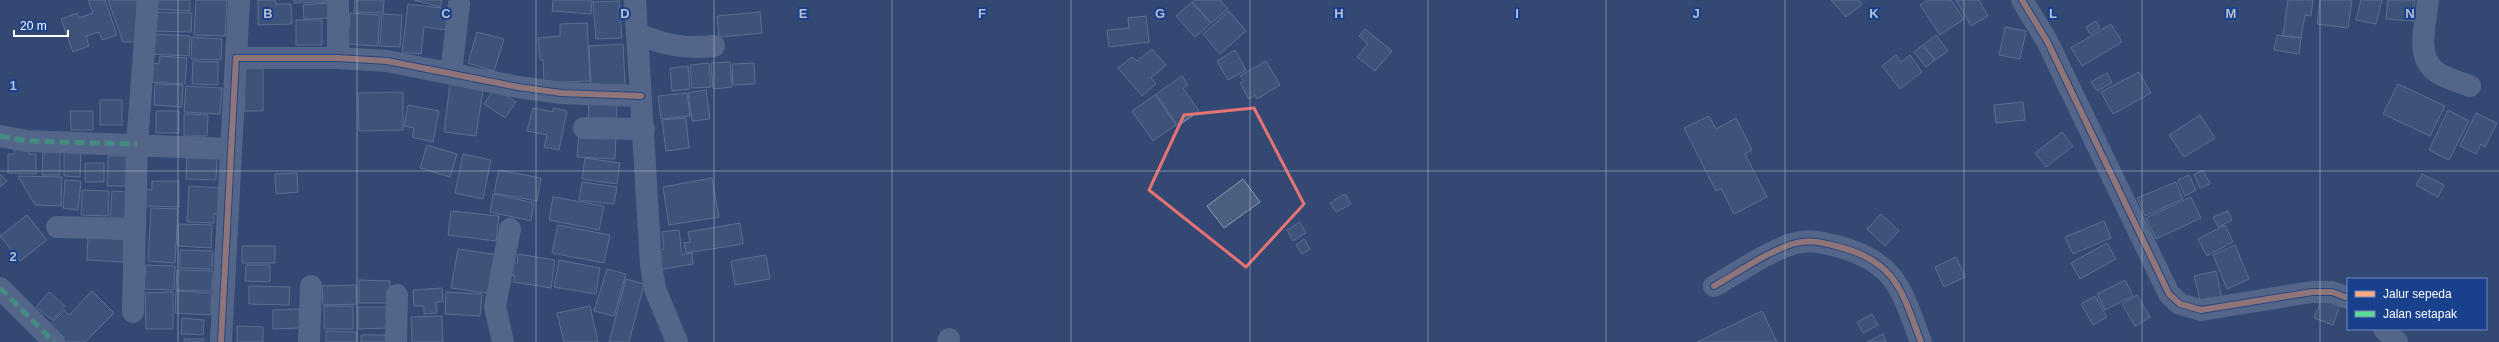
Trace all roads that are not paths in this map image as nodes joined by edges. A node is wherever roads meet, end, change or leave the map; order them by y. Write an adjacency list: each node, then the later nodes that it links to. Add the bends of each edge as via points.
1 (148, 0): 18 (street)
2 (239, 0): 10 (street)
3 (338, 0): 11 (street)
4 (635, 0): 8 (street)
5 (2022, 0): 27 (street, via 2047,41 2170,294 2180,304 2201,310 2312,292 2332,292)
6 (2428, 0): 13 (street, via 2424,34 2427,64 2436,72)
7 (459, 4): 12 (street)
8 (637, 34): 9 (street, via 675,47); 14 (street)
9 (714, 46)
10 (236, 58): 11 (street); 19 (street)
11 (338, 58): 12 (street, via 387,61)
12 (451, 73): 14 (street, via 561,93)
13 (2470, 86)
14 (641, 96): 16 (street)
15 (584, 128): 16 (street)
16 (644, 129): 35 (street, via 651,265 655,289)
17 (0, 136): 18 (street, via 26,141)
18 (137, 144): 19 (street); 21 (street)
19 (231, 149): 31 (street)
20 (57, 227): 21 (street)
21 (135, 229): 28 (street)
22 (510, 229): 34 (street, via 495,307)
23 (311, 286): 32 (street)
24 (1714, 286): 36 (street, via 1792,244 1810,241 1852,250 1875,260 1893,278)
25 (0, 288): 30 (street)
26 (397, 296): 33 (street)
27 (2347, 298)
28 (133, 312)
29 (2385, 330): 37 (street)
30 (54, 342)
31 (222, 342)
32 (309, 342)
33 (396, 342)
34 (503, 342)
35 (677, 342)
36 (1921, 342)
37 (2397, 342)

